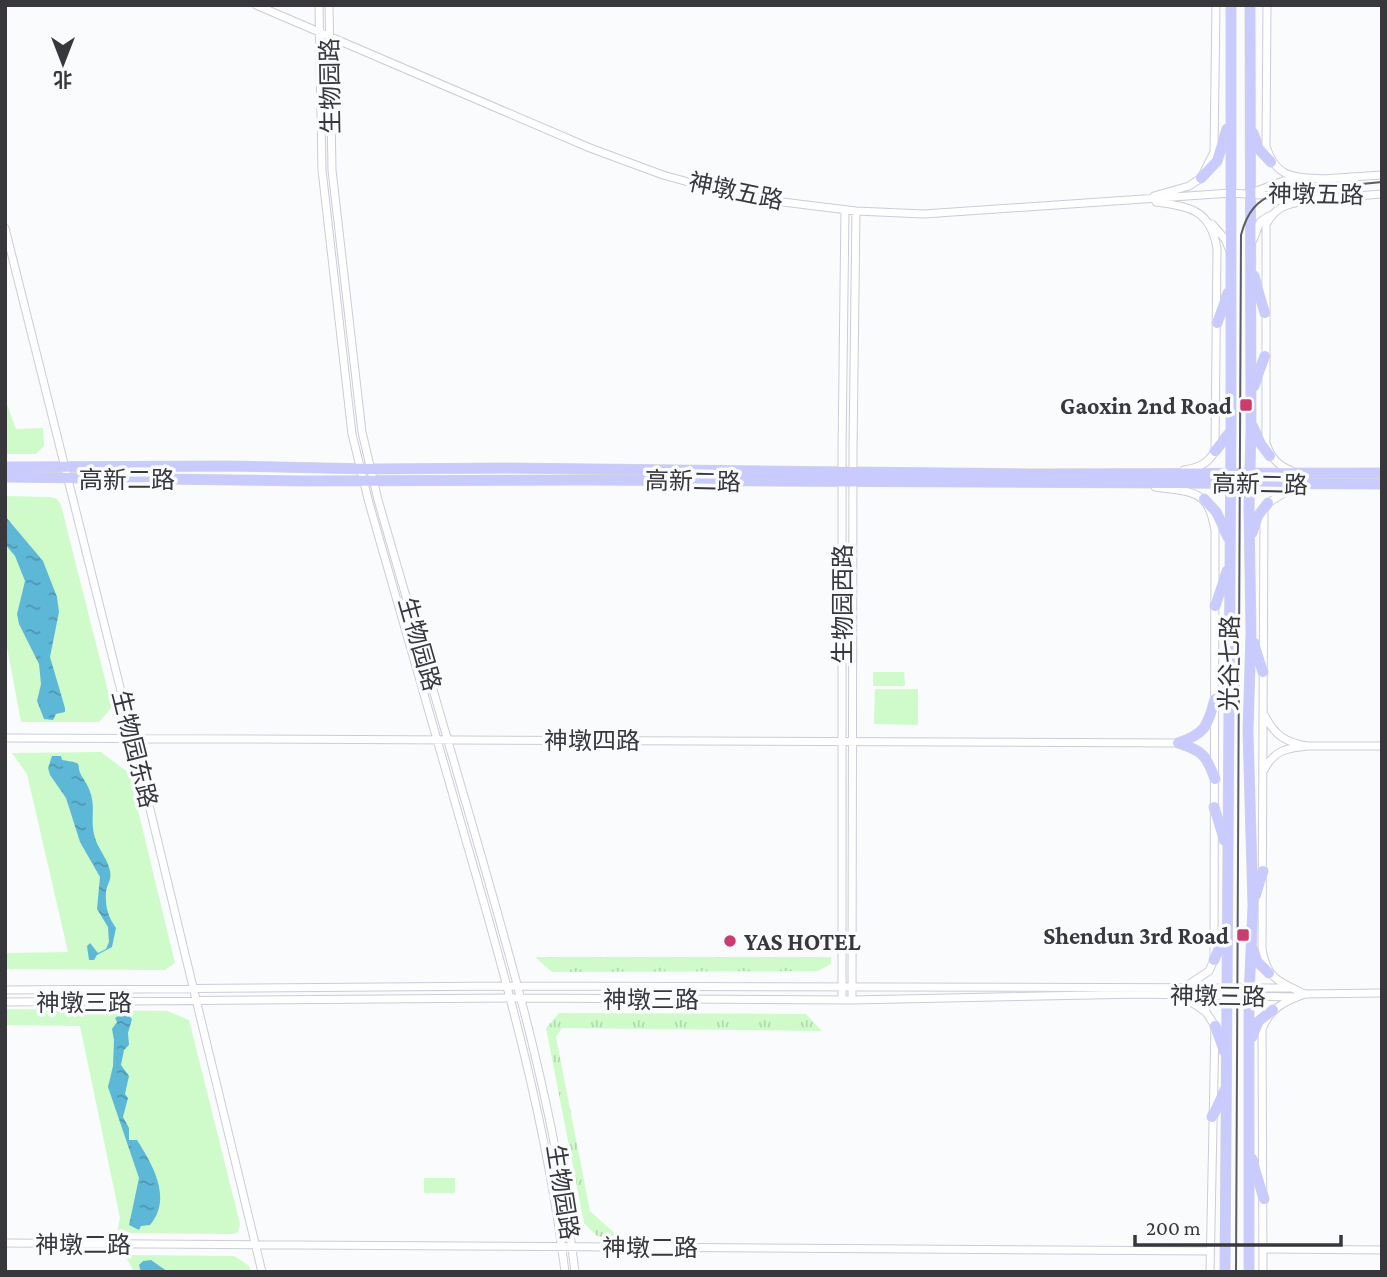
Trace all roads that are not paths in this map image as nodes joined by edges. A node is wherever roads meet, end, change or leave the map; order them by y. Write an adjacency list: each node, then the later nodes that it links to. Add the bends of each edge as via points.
1 (256, 5): 8 (street, 神墩五路)
2 (319, 5): 8 (street, 生物园路)
3 (329, 5): 9 (street, 生物园路)
4 (1216, 5): 14 (street, via 1216,138)
5 (1231, 5): 10 (main road, 光谷七路)
6 (1250, 5): 11 (main road, 光谷七路)
7 (1267, 5): 12 (street, via 1266,146)
8 (318, 31): 9 (street, 神墩五路); 40 (street, 生物园路, via 322,170 352,434)
9 (328, 35): 21 (street, 神墩五路, via 663,175 742,197); 40 (street, 生物园路, via 332,170)
10 (1231, 115): 14 (main road, via 1217,161); 16 (main road, 光谷七路)
11 (1250, 126): 12 (main road, via 1259,149); 17 (main road, 光谷七路)
12 (1271, 162): 15 (street, via 1291,177)
13 (1382, 175): 15 (street, 神墩五路)
14 (1201, 178): 20 (street)
15 (1324, 179): 17 (street, 神墩五路, via 1283,181)
16 (1231, 193): 17 (street, 神墩五路); 20 (street, 神墩五路); 27 (main road, 光谷七路)
17 (1250, 193): 19 (street, 神墩五路); 26 (main road, 光谷七路)
18 (1382, 194): 19 (street, 神墩五路)
19 (1317, 199): 23 (street, via 1284,205)
20 (1141, 200): 22 (street, 神墩五路, via 924,214); 24 (street, via 1188,206)
21 (845, 209): 22 (street, 神墩五路); 45 (street, 生物园西路)
22 (856, 211): 45 (street, 生物园西路)
23 (1271, 214): 26 (street, via 1260,222); 30 (street, via 1266,225)
24 (1203, 216): 27 (street, via 1225,239); 31 (street, via 1217,248)
25 (5, 228): 39 (street, 生物园东路)
26 (1250, 251): 28 (main road, 光谷七路)
27 (1231, 255): 29 (main road, 光谷七路)
28 (1250, 264): 30 (main road); 33 (main road, 光谷七路)
29 (1231, 286): 31 (main road); 35 (main road, 光谷七路)
30 (1265, 313): 32 (street)
31 (1217, 323): 36 (street)
32 (1265, 356): 33 (main road); 37 (street)
33 (1251, 393): 34 (main road, 光谷七路)
34 (1251, 419): 37 (main road); 47 (main road, 光谷七路)
35 (1231, 431): 36 (main road); 46 (main road, 光谷七路)
36 (1215, 451): 41 (street, via 1200,466)
37 (1270, 456): 42 (street)
38 (5, 467): 39 (main road, 高新二路)
39 (65, 467): 40 (main road, 高新二路); 48 (street, 生物园东路)
40 (366, 469): 45 (main road, 高新二路); 49 (street, 生物园路)
41 (1162, 473): 45 (main road, 高新二路); 46 (main road, 高新二路)
42 (1296, 473): 43 (main road, 高新二路); 47 (main road, 高新二路)
43 (1382, 473)
44 (5, 477): 48 (main road, 高新二路)
45 (848, 477): 49 (main road, 高新二路); 50 (main road, 高新二路); 67 (street, 生物园西路); 68 (street, 生物园西路)
46 (1231, 478): 47 (main road, 高新二路); 50 (main road, 高新二路); 55 (main road, 光谷七路)
47 (1250, 478): 51 (main road, 高新二路); 56 (main road, 光谷七路)
48 (67, 479): 49 (main road, 高新二路); 64 (street, 生物园东路)
49 (369, 481): 65 (street, 生物园路); 66 (street, 生物园路)
50 (1120, 481): 53 (street, via 1189,492)
51 (1298, 484): 52 (main road, 高新二路); 54 (street)
52 (1382, 485)
53 (1204, 499): 55 (main road, via 1216,512); 58 (street, via 1215,531)
54 (1268, 503): 56 (main road, via 1258,516); 60 (street, via 1264,510)
55 (1230, 542): 57 (main road, 光谷七路)
56 (1250, 544): 59 (main road, 光谷七路)
57 (1230, 564): 58 (main road); 75 (main road, 光谷七路)
58 (1215, 606): 61 (street)
59 (1251, 633): 60 (main road); 77 (main road, 光谷七路, via 1248,731)
60 (1264, 673): 62 (street)
61 (1215, 699): 69 (main road, via 1204,731); 73 (street)
62 (1263, 713): 70 (street, via 1281,738); 72 (street)
63 (5, 738): 64 (street, 神墩四路)
64 (133, 739): 65 (street, 神墩四路); 87 (street, 生物园东路)
65 (437, 739): 66 (street, 神墩四路); 82 (street, 生物园路)
66 (447, 739): 67 (street, 神墩四路); 83 (street, 生物园路)
67 (841, 741): 68 (street, 神墩四路); 84 (street, 生物园西路)
68 (852, 741): 69 (street, 神墩四路); 85 (street, 生物园西路)
69 (1178, 743): 73 (main road, via 1204,755)
70 (1308, 746): 71 (street); 72 (street, via 1285,749)
71 (1382, 747)
72 (1263, 770): 76 (street)
73 (1214, 779): 74 (street)
74 (1214, 807): 75 (main road); 80 (street)
75 (1228, 852): 78 (main road, 光谷七路)
76 (1263, 871): 77 (main road); 81 (street, via 1262,949)
77 (1253, 906): 79 (main road, 光谷七路)
78 (1228, 922): 80 (main road); 91 (main road, 光谷七路)
79 (1252, 946): 81 (main road, via 1257,961); 90 (main road, 光谷七路)
80 (1214, 960): 89 (street, via 1209,971)
81 (1269, 973): 86 (street)
82 (508, 986): 83 (street, 神墩三路); 87 (street, 神墩三路); 95 (street, 生物园路)
83 (520, 986): 84 (street, 神墩三路); 96 (street, 生物园路)
84 (842, 988): 85 (street, 神墩三路); 97 (street, 生物园西路)
85 (852, 988): 89 (street, 神墩三路); 98 (street, 生物园西路)
86 (1292, 988): 90 (street, 神墩三路); 93 (street)
87 (192, 989): 88 (street, 神墩三路); 99 (street, 生物园东路)
88 (5, 990)
89 (1182, 991): 91 (street, 神墩三路); 98 (street, 神墩三路); 102 (street)
90 (1250, 991): 91 (street, 神墩三路); 94 (street, 神墩三路); 104 (main road, 光谷七路)
91 (1228, 992): 103 (main road, 光谷七路)
92 (1382, 993): 93 (street)
93 (1305, 994): 94 (street)
94 (1296, 997): 101 (street)
95 (511, 998): 96 (street, 神墩三路); 99 (street, 神墩三路); 111 (street, 生物园路, via 540,1118)
96 (522, 998): 97 (street, 神墩三路); 112 (street, 生物园路, via 550,1115)
97 (842, 999): 98 (street, 神墩三路)
98 (852, 1000)
99 (195, 1001): 100 (street, 神墩三路); 110 (street, 生物园东路)
100 (5, 1002)
101 (1273, 1010): 104 (main road, via 1259,1021 1252,1035); 108 (street, via 1262,1028 1261,1046)
102 (1215, 1026): 103 (main road); 106 (street)
103 (1227, 1058): 105 (main road, 光谷七路)
104 (1249, 1059): 107 (main road, 光谷七路)
105 (1227, 1086): 106 (main road); 120 (main road, 光谷七路)
106 (1212, 1117): 115 (street)
107 (1249, 1149): 108 (main road); 121 (main road, 光谷七路)
108 (1264, 1199): 113 (street)
109 (5, 1243): 110 (street, 神墩二路)
110 (255, 1245): 111 (street, 神墩二路); 116 (street, 生物园东路)
111 (562, 1247): 112 (street, 神墩二路); 117 (street, 生物园路)
112 (572, 1247): 115 (street, 神墩二路); 118 (street, 生物园路)
113 (1263, 1249): 114 (street); 122 (street)
114 (1382, 1250)
115 (1210, 1251): 119 (street)
116 (262, 1272)
117 (565, 1272)
118 (575, 1272)
119 (1210, 1272)
120 (1225, 1272)
121 (1249, 1272)
122 (1263, 1272)

